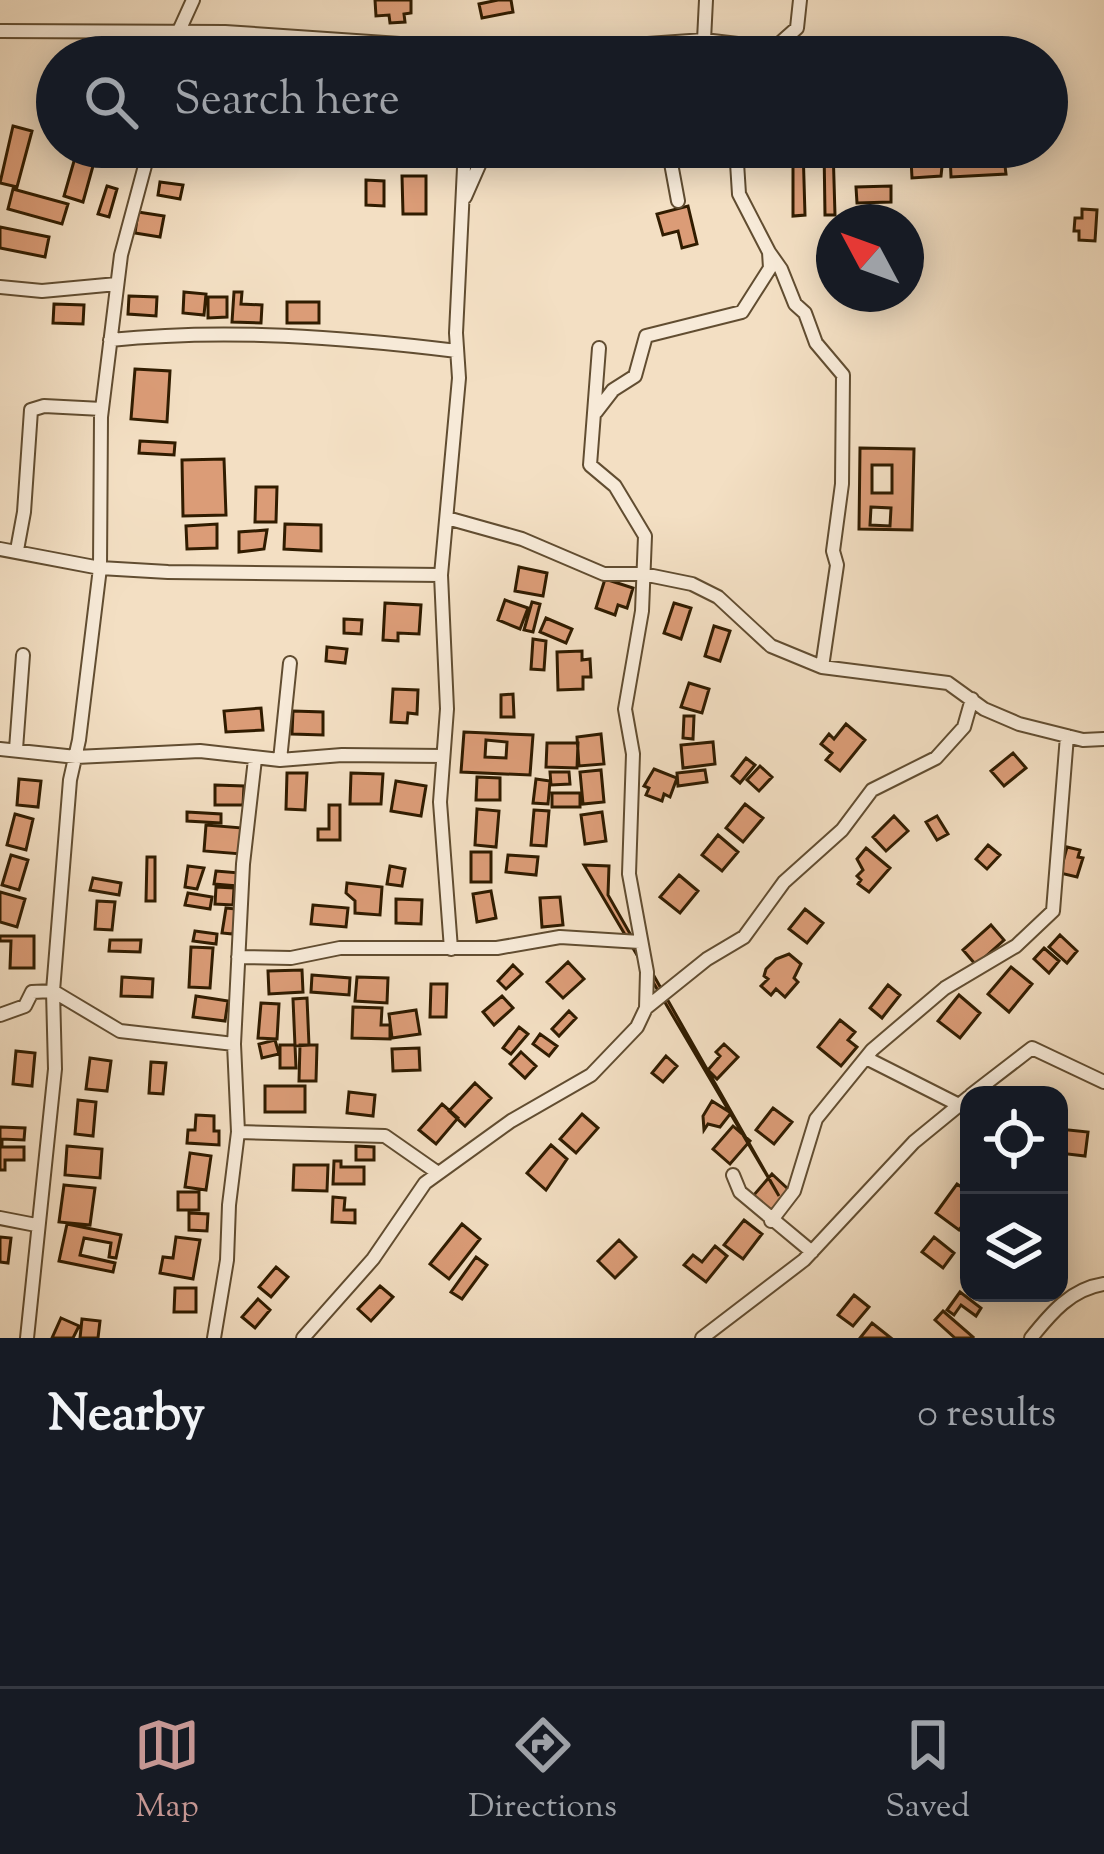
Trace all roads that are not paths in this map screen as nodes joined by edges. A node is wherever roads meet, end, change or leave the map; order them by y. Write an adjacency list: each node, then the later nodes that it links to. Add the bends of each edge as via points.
1 (193, 0): 5 (street)
2 (706, 0): 8 (street)
3 (800, 0): 9 (street, via 797,28)
4 (0, 31): 5 (street)
5 (178, 33): 6 (street); 7 (street)
6 (177, 36)
7 (304, 36)
8 (704, 36)
9 (788, 36)
10 (144, 168): 18 (street)
11 (464, 168): 16 (street)
12 (478, 168): 16 (street)
13 (672, 168): 15 (street)
14 (737, 168): 17 (street, via 739,194)
15 (678, 201)
16 (462, 204): 22 (street)
17 (769, 253): 24 (street, via 770,268 742,312 646,336 635,376); 33 (street, via 816,343 843,375 837,565)
18 (117, 284): 19 (street); 20 (street)
19 (0, 287)
20 (110, 340): 22 (street, via 299,334); 23 (street)
21 (599, 348): 24 (street)
22 (458, 352): 25 (street)
23 (102, 410): 27 (street, via 32,410); 28 (street)
24 (592, 418): 30 (street, via 590,464 638,518)
25 (447, 518): 29 (street); 30 (street, via 538,544 604,574)
26 (0, 549): 27 (street)
27 (17, 550): 28 (street)
28 (100, 568): 29 (street); 40 (street)
29 (441, 574): 39 (street)
30 (644, 574): 33 (street, via 706,590 771,646); 43 (street, via 625,709 633,754 629,874)
31 (23, 655): 38 (street)
32 (290, 663): 42 (street)
33 (822, 667): 34 (street, via 947,683)
34 (972, 699): 35 (street, via 1019,724); 47 (street, via 964,727 936,758 872,790 744,937)
35 (1067, 736): 36 (street); 50 (street, via 1053,910 1016,946 929,1000)
36 (1104, 739)
37 (0, 749): 38 (street)
38 (16, 749): 40 (street)
39 (443, 756): 42 (street); 44 (street)
40 (76, 757): 41 (street, via 200,751); 46 (street)
41 (255, 759): 42 (street); 45 (street)
42 (280, 760)
43 (640, 942): 44 (street, via 560,937); 47 (street)
44 (451, 949): 45 (street)
45 (238, 958): 49 (street)
46 (53, 991): 48 (street, via 32,992 25,1006); 49 (street, via 120,1031); 60 (street, via 55,1069)
47 (646, 1008): 56 (street, via 595,1071)
48 (0, 1015)
49 (234, 1044): 55 (street)
50 (866, 1058): 53 (street); 59 (street, via 816,1119 794,1191)
51 (1104, 1082): 52 (street, via 1032,1048)
52 (983, 1086)
53 (960, 1097)
54 (960, 1104): 61 (street)
55 (238, 1132): 56 (street, via 385,1136); 64 (street)
56 (438, 1173): 65 (street)
57 (733, 1175): 59 (street)
58 (0, 1218): 60 (street)
59 (771, 1221): 61 (street)
60 (36, 1226): 63 (street)
61 (812, 1252): 66 (street)
62 (1104, 1284): 67 (street, via 1060,1305)
63 (27, 1338)
64 (214, 1338)
65 (303, 1338)
66 (702, 1338)
67 (1031, 1338)

